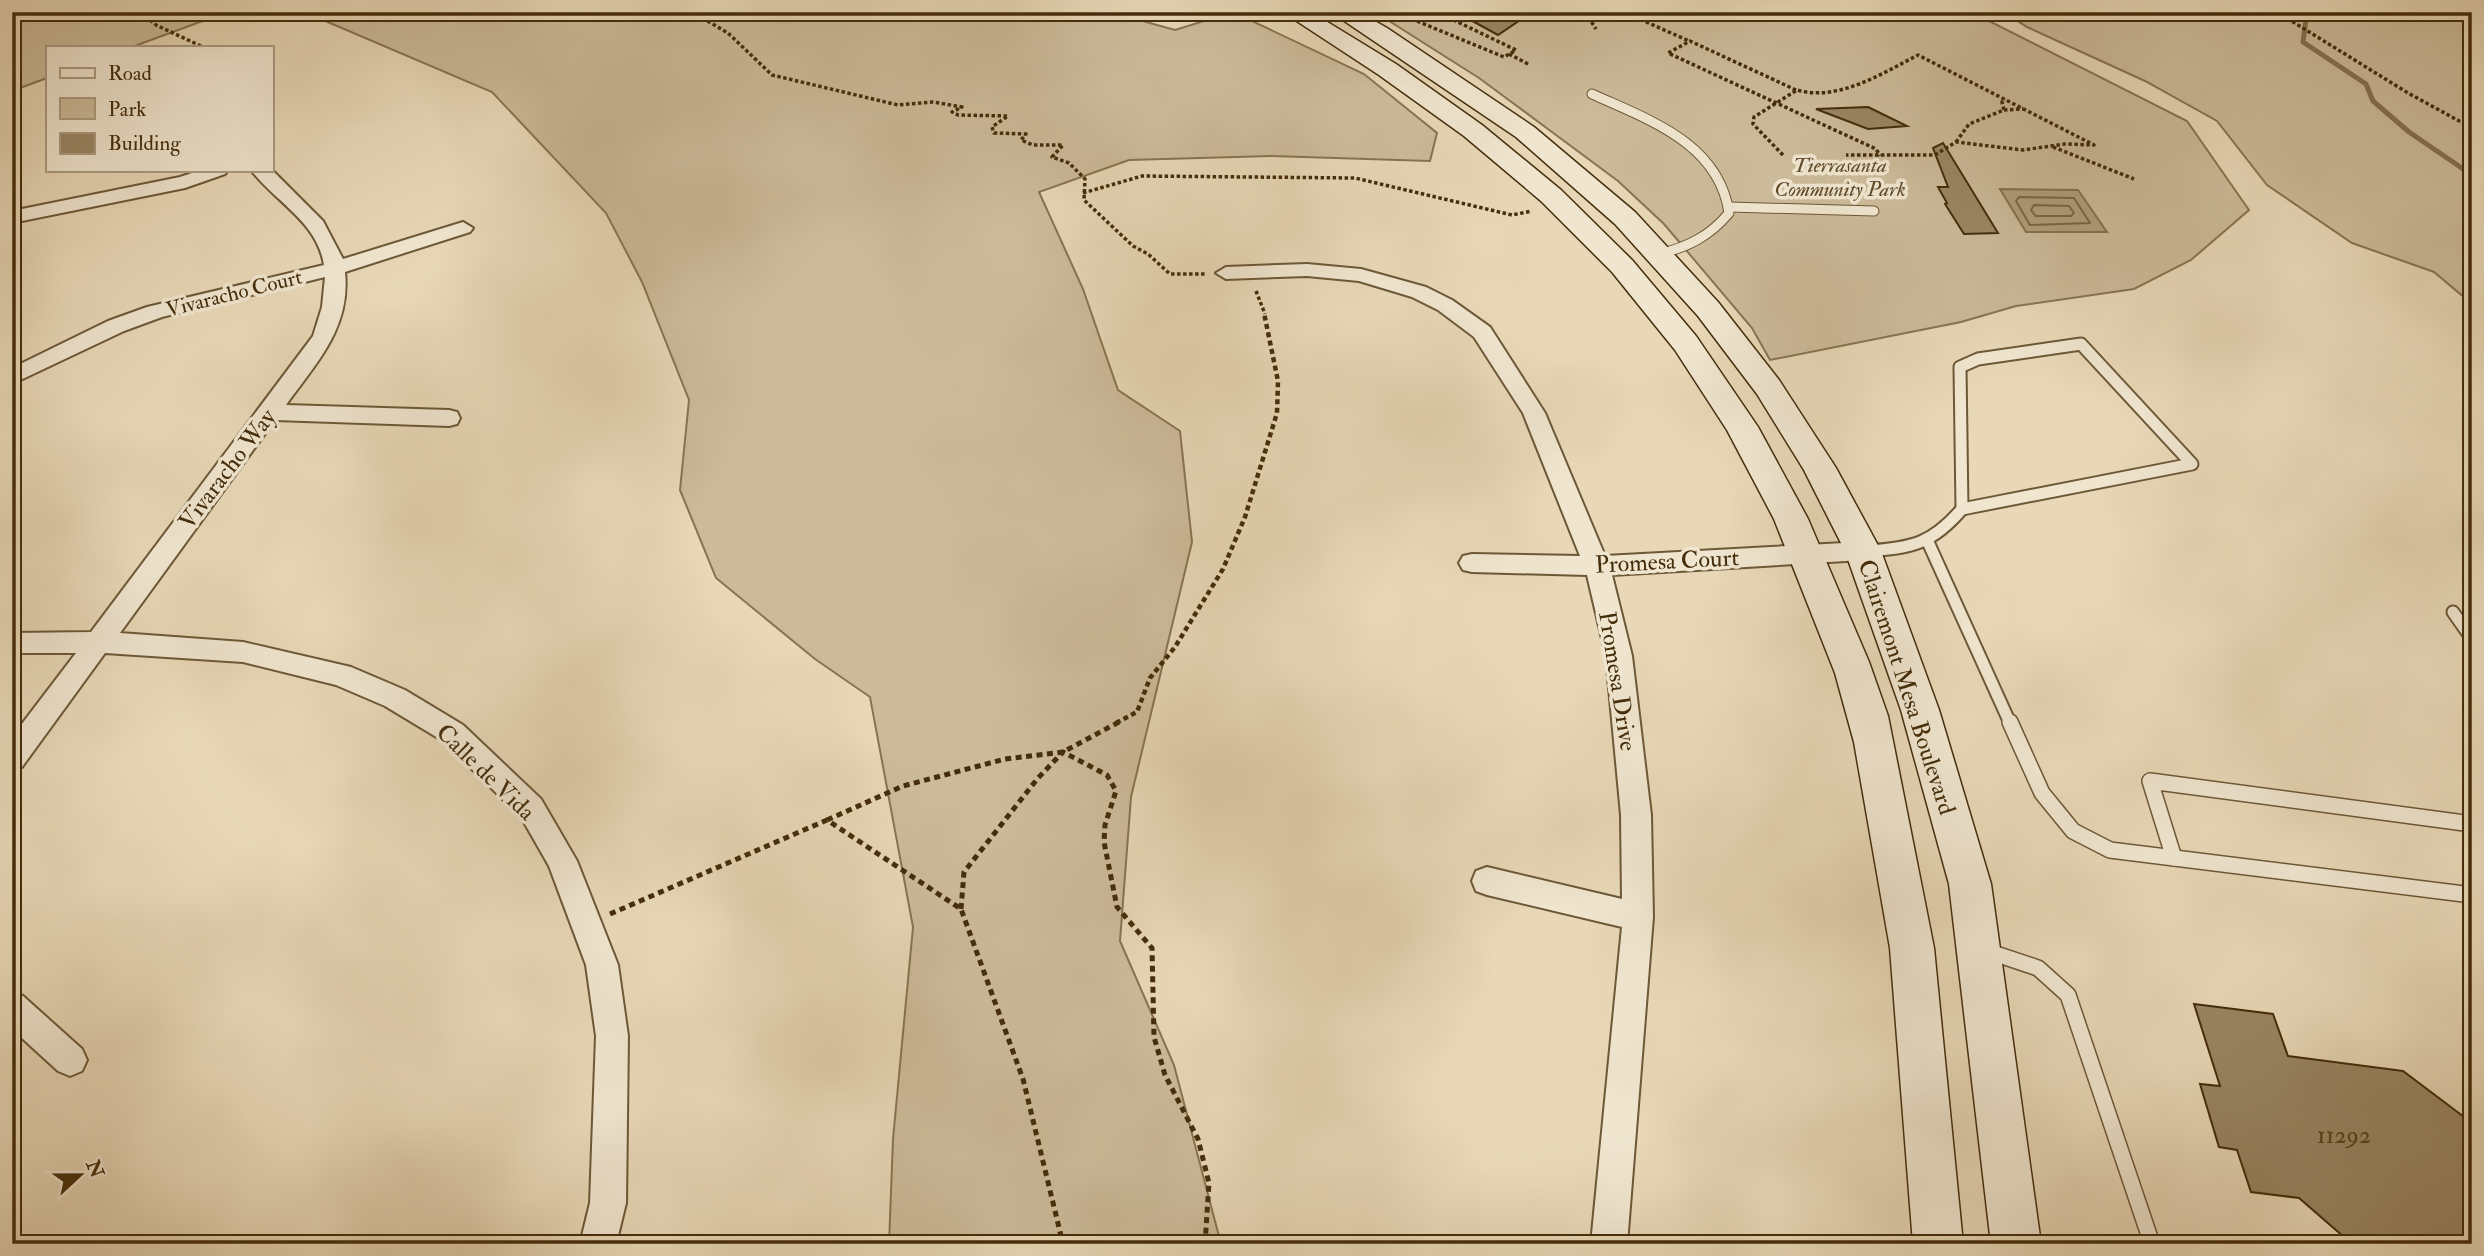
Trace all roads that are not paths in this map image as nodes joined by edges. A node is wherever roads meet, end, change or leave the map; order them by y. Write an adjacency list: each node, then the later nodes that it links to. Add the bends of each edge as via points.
1 (1294, 12): 10 (main road, Clairemont Mesa Boulevard, via 1492,143)
2 (1342, 12): 11 (main road, Clairemont Mesa Boulevard, via 1525,132 1625,218)
3 (1592, 94): 6 (lane, via 1690,145 1710,163)
4 (212, 172): 8 (street, via 185,182)
5 (263, 172): 12 (street, Vivaracho Way, via 319,225)
6 (1729, 207): 7 (lane); 11 (lane, via 1718,228 1697,243)
7 (1874, 211)
8 (12, 217)
9 (463, 228): 12 (street, Vivaracho Court)
10 (1588, 228): 11 (main road, via 1616,245); 20 (main road, Clairemont Mesa Boulevard, via 1666,317 1722,394)
11 (1659, 254): 19 (main road, Clairemont Mesa Boulevard, via 1768,387 1819,468)
12 (336, 268): 14 (street, Vivaracho Court, via 155,312); 15 (street, Vivaracho Way, via 336,302 324,337)
13 (1238, 274): 22 (street, Promesa Drive, via 1307,270 1361,275 1419,292 1482,332 1534,413)
14 (12, 377)
15 (269, 412): 16 (street); 25 (street, Vivaracho Way)
16 (449, 418)
17 (1962, 509): 17 (lane, via 1960,367 1978,359 2081,344 2192,464); 18 (lane)
18 (1928, 542): 19 (lane); 29 (lane, via 2042,793 2073,831 2110,850)
19 (1863, 551): 20 (street, Promesa Court); 33 (main road, Clairemont Mesa Boulevard, via 1920,710 1970,884)
20 (1809, 553): 22 (street, Promesa Court); 38 (main road, Clairemont Mesa Boulevard, via 1865,704 1906,904 1922,1027)
21 (1472, 562): 22 (street, Promesa Court)
22 (1597, 566): 32 (street, Promesa Drive, via 1619,656 1636,815)
23 (2453, 611): 24 (lane)
24 (2472, 639)
25 (100, 642): 26 (street, Calle de Vida); 27 (street, Vivaracho Way); 36 (street, Calle de Vida, via 243,652 341,675 395,698 453,733 531,808 562,861 601,965 612,1036 608,1203)
26 (12, 643)
27 (12, 759)
28 (2472, 824): 29 (lane, via 2150,781)
29 (2174, 858): 31 (lane)
30 (1488, 881): 32 (street)
31 (2472, 895)
32 (1638, 917): 37 (street, Promesa Drive)
33 (1980, 949): 39 (main road, Clairemont Mesa Boulevard); 40 (lane, via 2038,968 2068,995)
34 (12, 1007): 35 (street)
35 (70, 1060)
36 (598, 1244)
37 (1609, 1244)
38 (1938, 1244)
39 (2016, 1244)
40 (2152, 1244)

